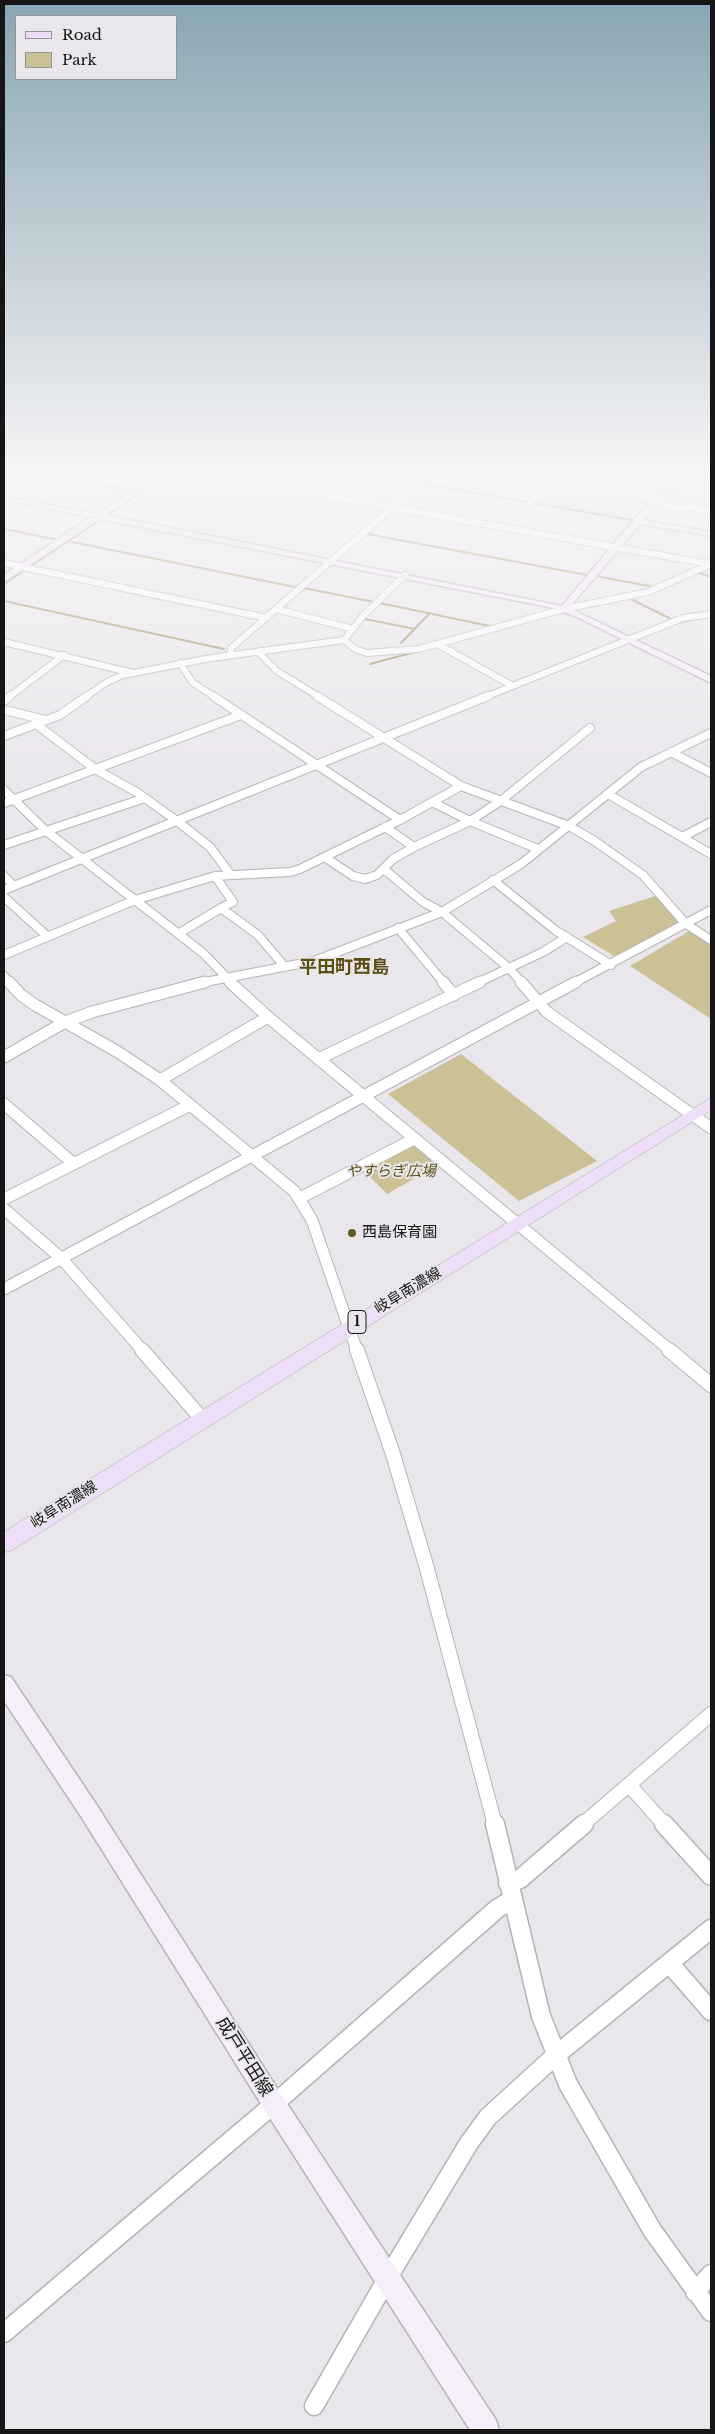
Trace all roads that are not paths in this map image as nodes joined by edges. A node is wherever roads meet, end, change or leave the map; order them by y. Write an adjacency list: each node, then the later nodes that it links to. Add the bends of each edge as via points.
1 (125, 589): 10 (street)
2 (299, 589): 7 (street)
3 (392, 589): 11 (street)
4 (476, 589): 8 (street)
5 (581, 589): 8 (street)
6 (656, 589): 8 (street)
7 (276, 609): 10 (street); 11 (street)
8 (564, 609): 12 (street); 15 (street)
9 (711, 614): 12 (street, via 690,616)
10 (266, 618): 17 (street, via 232,648)
11 (353, 628): 13 (street)
12 (629, 639): 21 (street); 22 (street)
13 (344, 640): 15 (street, via 367,653 401,652); 16 (street)
14 (4, 642): 18 (street)
15 (437, 644): 22 (street)
16 (258, 652): 17 (street); 31 (street, via 277,671)
17 (230, 655): 19 (street)
18 (64, 656): 20 (street); 23 (street)
19 (180, 663): 20 (street); 25 (street, via 193,683)
20 (133, 673): 26 (street, via 109,681 73,707)
21 (711, 680)
22 (513, 686): 31 (street)
23 (4, 701)
24 (4, 710): 26 (street)
25 (241, 715): 33 (street); 34 (street)
26 (46, 720): 27 (street)
27 (36, 724): 29 (street); 34 (street)
28 (590, 728): 41 (street)
29 (6, 733)
30 (711, 733): 32 (street)
31 (384, 738): 33 (street); 36 (street)
32 (671, 752): 35 (street); 38 (street, via 641,767)
33 (316, 765): 44 (street); 45 (street)
34 (95, 770): 39 (street); 40 (street)
35 (711, 773)
36 (461, 786): 41 (street); 42 (street)
37 (4, 790): 40 (street)
38 (608, 794): 48 (street); 51 (street)
39 (145, 798): 45 (street); 50 (street)
40 (15, 799): 43 (street); 50 (street)
41 (502, 800): 46 (street); 48 (street)
42 (432, 802): 44 (street); 46 (street)
43 (4, 803)
44 (400, 820): 49 (street)
45 (177, 821): 57 (street); 59 (street, via 210,847)
46 (470, 821): 53 (street); 54 (street)
47 (711, 822): 51 (street)
48 (569, 826): 54 (street); 70 (street, via 643,875)
49 (386, 827): 53 (street); 56 (street)
50 (45, 830): 52 (street); 57 (street)
51 (682, 837): 55 (street)
52 (4, 845)
53 (414, 847): 58 (street, via 393,859)
54 (538, 849): 62 (street, via 521,864)
55 (711, 854)
56 (326, 858): 58 (street, via 353,876 365,879); 59 (street, via 290,872)
57 (82, 859): 63 (street); 66 (street)
58 (385, 870): 69 (street, via 422,902)
59 (230, 874): 61 (street)
60 (4, 876): 63 (street)
61 (215, 876): 66 (street); 67 (street, via 234,902)
62 (493, 880): 69 (street); 74 (street)
63 (14, 886): 64 (street)
64 (4, 890)
65 (4, 897): 73 (street)
66 (135, 900): 72 (street); 73 (street)
67 (220, 908): 72 (street); 78 (street, via 258,935)
68 (711, 910): 70 (street)
69 (442, 912): 71 (street); 79 (street)
70 (686, 924): 75 (street); 77 (street)
71 (398, 928): 78 (street, via 314,961); 82 (street)
72 (178, 934): 80 (street, via 203,953)
73 (47, 936): 76 (street)
74 (567, 937): 77 (street); 79 (street)
75 (711, 940)
76 (4, 955)
77 (611, 965): 83 (street)
78 (285, 967): 80 (street)
79 (510, 969): 82 (street); 83 (street)
80 (224, 977): 84 (street); 85 (street, via 143,997)
81 (5, 979): 85 (street, via 21,995)
82 (454, 994): 87 (street)
83 (538, 1003): 89 (street); 93 (street)
84 (268, 1017): 87 (street); 88 (street)
85 (65, 1022): 86 (street); 88 (street)
86 (4, 1058)
87 (318, 1059): 89 (street)
88 (160, 1080): 92 (street)
89 (363, 1096): 95 (street); 96 (street)
90 (711, 1103): 93 (main road, 岐阜南濃線 / 1)
91 (4, 1104): 97 (street)
92 (190, 1105): 96 (street); 97 (street)
93 (693, 1115): 94 (street); 101 (main road, 岐阜南濃線 / 1)
94 (711, 1128)
95 (414, 1140): 99 (street); 101 (street)
96 (252, 1155): 99 (street); 102 (street)
97 (74, 1164): 98 (street)
98 (4, 1198)
99 (300, 1198): 104 (street, via 312,1220)
100 (4, 1209): 102 (street)
101 (517, 1224): 104 (main road, 岐阜南濃線 / 1); 105 (street)
102 (60, 1258): 103 (street); 106 (street)
103 (4, 1289)
104 (350, 1327): 106 (main road, 岐阜南濃線 / 1); 112 (street, via 426,1565 489,1798)
105 (711, 1385)
106 (202, 1418): 107 (main road, 岐阜南濃線 / 1)
107 (4, 1543)
108 (4, 1684): 117 (street, 成戸平田線, via 89,1811)
109 (711, 1714): 110 (street)
110 (630, 1786): 111 (street); 112 (street, via 520,1879)
111 (711, 1876)
112 (510, 1892): 116 (street, via 541,2016); 117 (street, via 498,1908)
113 (711, 1929): 114 (street)
114 (670, 1964): 115 (street); 116 (street)
115 (711, 2011)
116 (556, 2055): 119 (street, via 488,2117); 120 (street, via 568,2084 652,2230)
117 (274, 2104): 119 (street, 成戸平田線); 122 (street)
118 (711, 2274): 120 (street)
119 (388, 2278): 123 (street); 124 (street, 成戸平田線)
120 (695, 2292): 121 (street)
121 (711, 2312)
122 (4, 2332)
123 (314, 2406)
124 (486, 2430)

